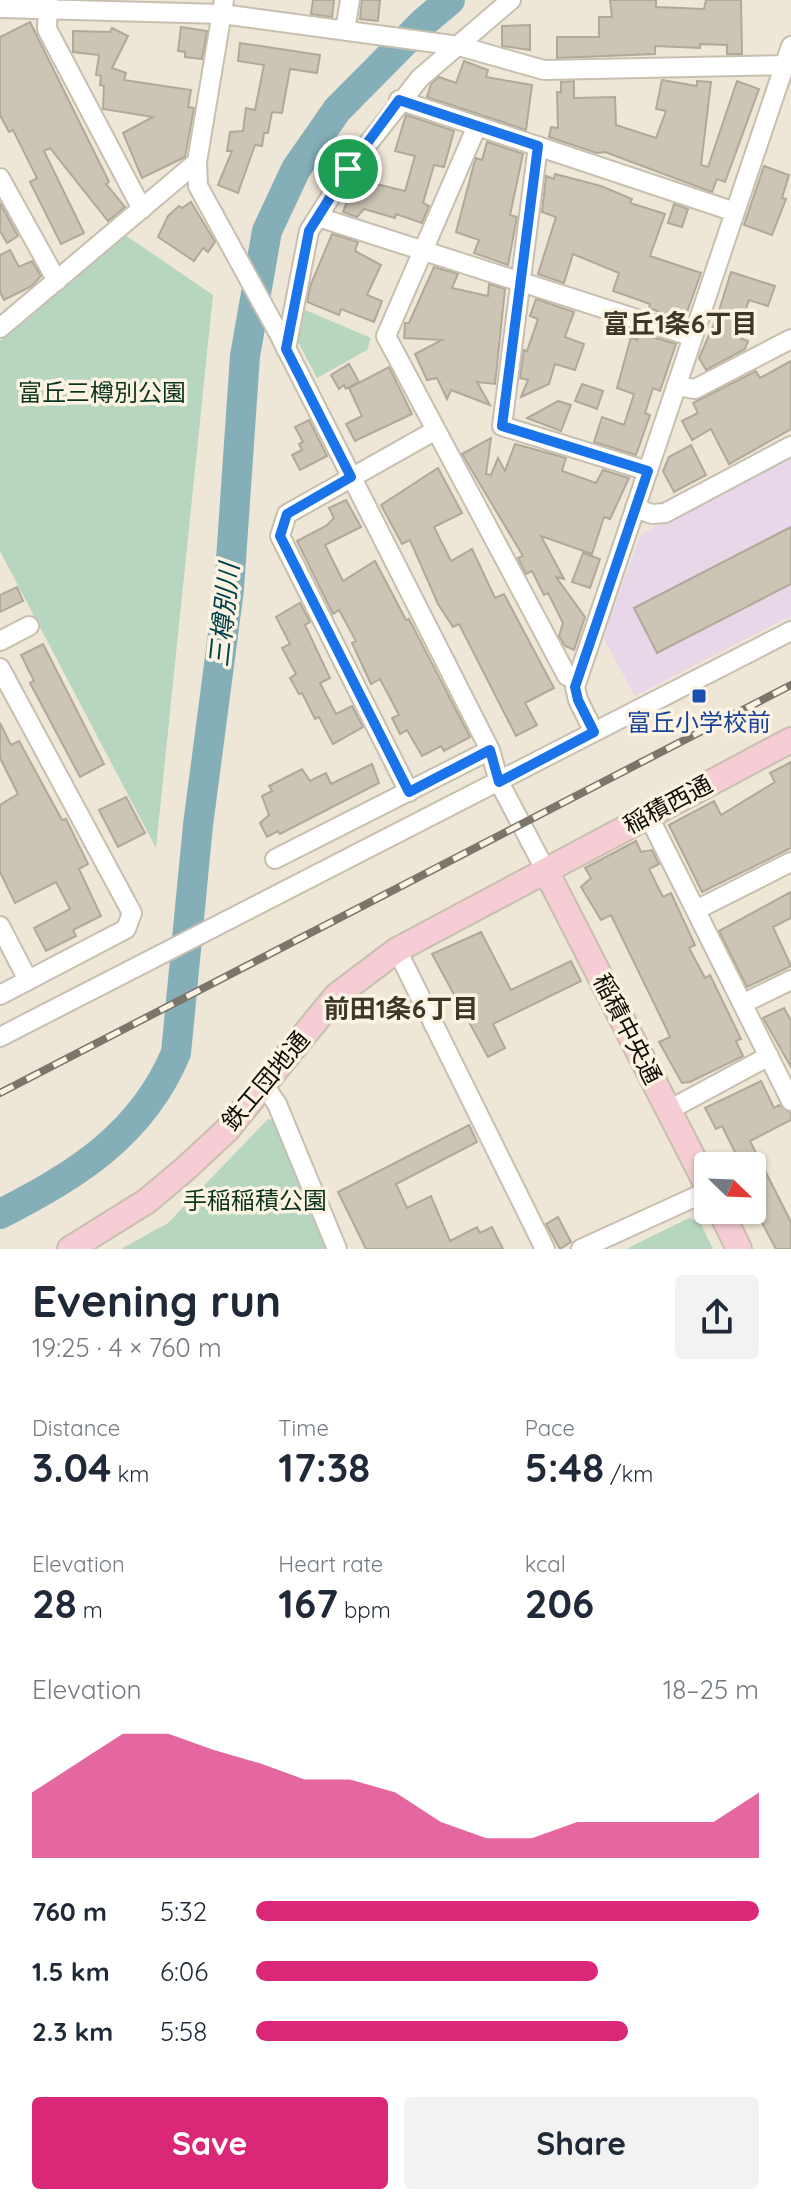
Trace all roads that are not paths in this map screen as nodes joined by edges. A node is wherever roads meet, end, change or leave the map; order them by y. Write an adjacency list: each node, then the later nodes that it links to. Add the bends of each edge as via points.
1 (350, 0): 6 (street)
2 (511, 0): 7 (street)
3 (48, 5): 4 (street); 5 (street); 15 (street, via 47,29)
4 (223, 7): 6 (street); 13 (street)
5 (0, 8)
6 (345, 30): 7 (street)
7 (459, 46): 9 (street, via 544,70); 10 (street)
8 (791, 46): 9 (street)
9 (788, 66): 16 (street)
10 (399, 100): 11 (street); 17 (street)
11 (477, 126): 12 (street); 18 (street)
12 (538, 146): 16 (street); 19 (street)
13 (197, 162): 15 (street); 24 (street, via 198,186)
14 (0, 178): 20 (street)
15 (142, 209): 20 (street)
16 (735, 212): 22 (street)
17 (318, 217): 18 (street); 24 (street, via 309,231)
18 (424, 249): 19 (street); 26 (street, via 386,336)
19 (521, 280): 22 (street); 28 (street, via 502,426)
20 (57, 281): 21 (street)
21 (0, 328)
22 (693, 337): 25 (street)
23 (791, 339): 25 (street, via 695,389)
24 (283, 342): 29 (street)
25 (676, 386): 28 (street)
26 (436, 430): 29 (street); 35 (street, via 567,676)
27 (791, 446): 30 (street, via 665,513)
28 (648, 471): 30 (street)
29 (351, 477): 38 (street); 40 (street, via 287,514 280,536)
30 (635, 508): 35 (street)
31 (29, 626): 33 (street)
32 (791, 631): 36 (street)
33 (0, 641)
34 (0, 668): 48 (street, via 132,913 126,929)
35 (577, 681): 36 (street, via 578,700)
36 (594, 732): 39 (street)
37 (791, 740): 41 (street, 稲積西通)
38 (490, 750): 39 (street); 40 (street)
39 (499, 782): 44 (street); 52 (street)
40 (409, 792): 42 (street)
41 (648, 815): 44 (street, 稲積西通); 45 (street)
42 (275, 859)
43 (791, 862): 45 (street)
44 (546, 871): 47 (street, 鉄工団地通); 56 (street, 稲積中央通)
45 (696, 910): 51 (street)
46 (0, 926): 48 (street)
47 (397, 950): 54 (street, 鉄工団地通, via 336,996); 62 (street)
48 (28, 980): 50 (street)
49 (791, 980): 51 (street)
50 (0, 995)
51 (744, 1003): 53 (street)
52 (0, 1037)
53 (769, 1056): 55 (street); 56 (street)
54 (264, 1085): 60 (street, 鉄工団地通, via 185,1169 147,1201); 61 (street, via 277,1104)
55 (790, 1098)
56 (669, 1110): 57 (street, 稲積中央通)
57 (694, 1161)
58 (694, 1196): 63 (street)
59 (727, 1224): 64 (street)
60 (70, 1249)
61 (337, 1249)
62 (545, 1249)
63 (581, 1249)
64 (739, 1249)

